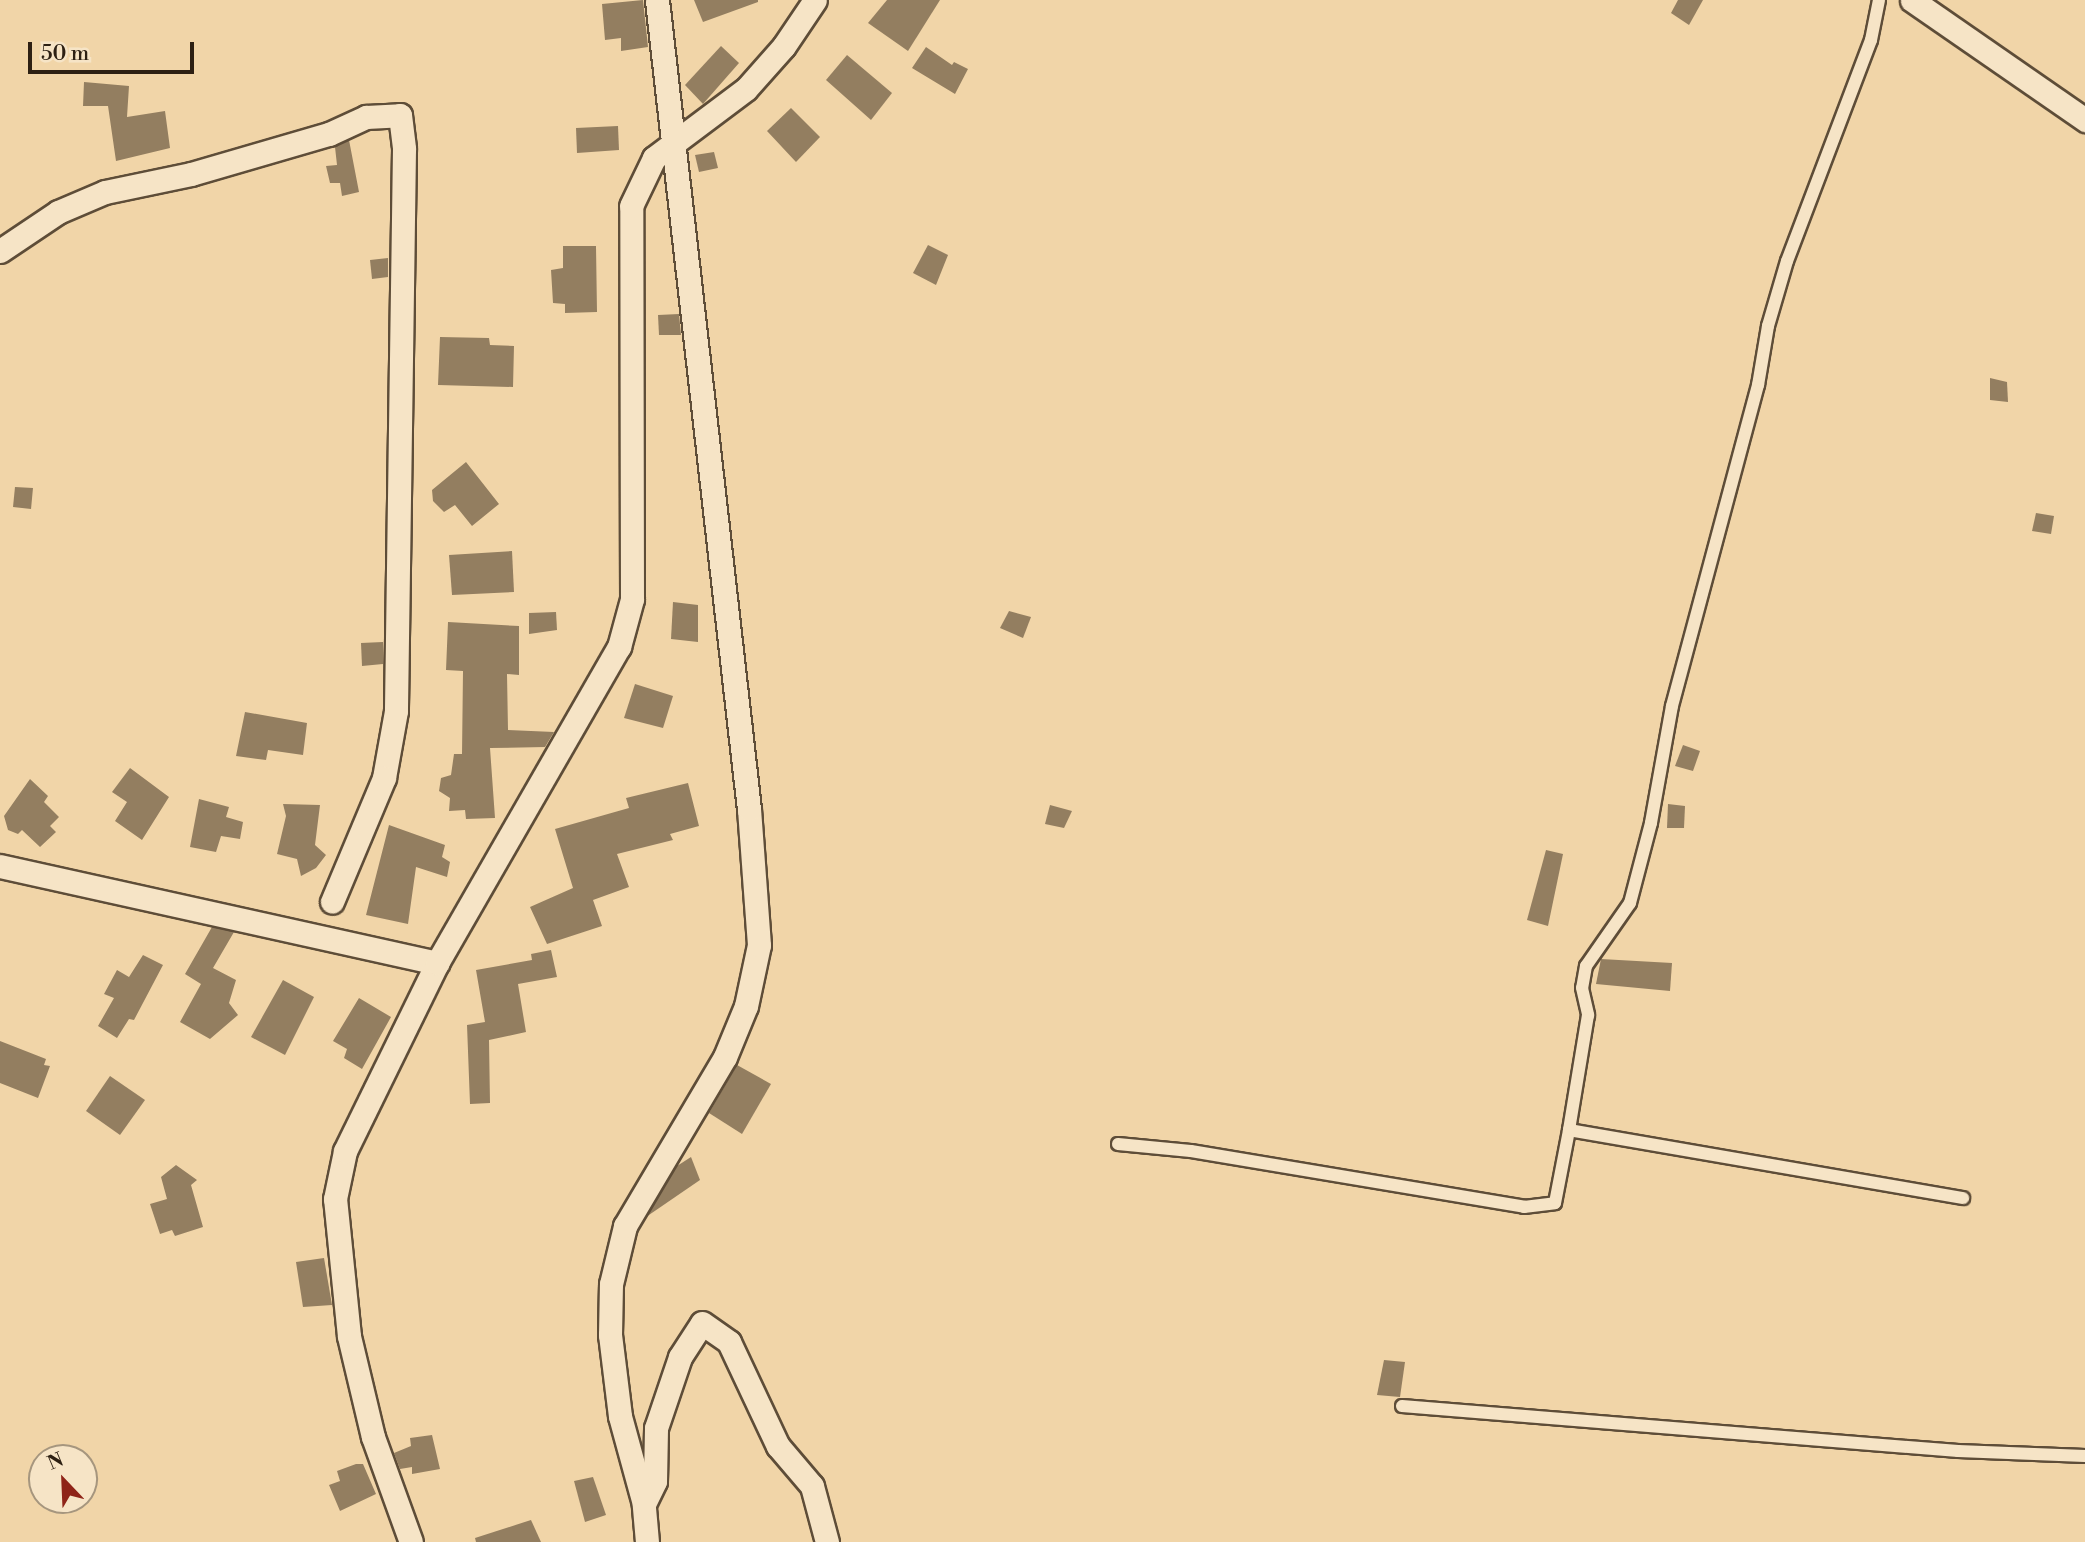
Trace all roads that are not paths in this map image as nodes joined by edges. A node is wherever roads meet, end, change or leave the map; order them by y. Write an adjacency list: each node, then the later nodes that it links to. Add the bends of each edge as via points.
1 (657, 0): 6 (street)
2 (815, 0): 6 (street, via 746,89)
3 (1879, 0): 11 (lane, via 1871,40 1787,261 1768,326 1758,385 1672,706 1651,822 1630,903 1586,966 1582,988 1588,1015)
4 (1912, 0): 5 (street)
5 (2085, 120)
6 (676, 144): 10 (street, via 654,158 631,205 632,599 619,647); 16 (street, via 750,809 759,944 746,1006 725,1056 625,1226 611,1284 610,1335 620,1416)
7 (0, 251): 9 (street, via 58,212 105,192 191,174 329,134 366,117 400,115 404,149 396,711 384,778)
8 (0, 866): 10 (street)
9 (332, 902)
10 (437, 963): 17 (street, via 345,1151 335,1199 349,1336 373,1437)
11 (1569, 1130): 12 (lane, via 1555,1203 1524,1207 1191,1151); 13 (lane)
12 (1118, 1144)
13 (1964, 1198)
14 (1402, 1406): 15 (lane, via 1958,1451)
15 (2085, 1455)
16 (644, 1504): 18 (street); 19 (street, via 655,1481 656,1428 680,1357 702,1323 729,1342 778,1446 812,1486)
17 (411, 1542)
18 (648, 1542)
19 (827, 1542)

